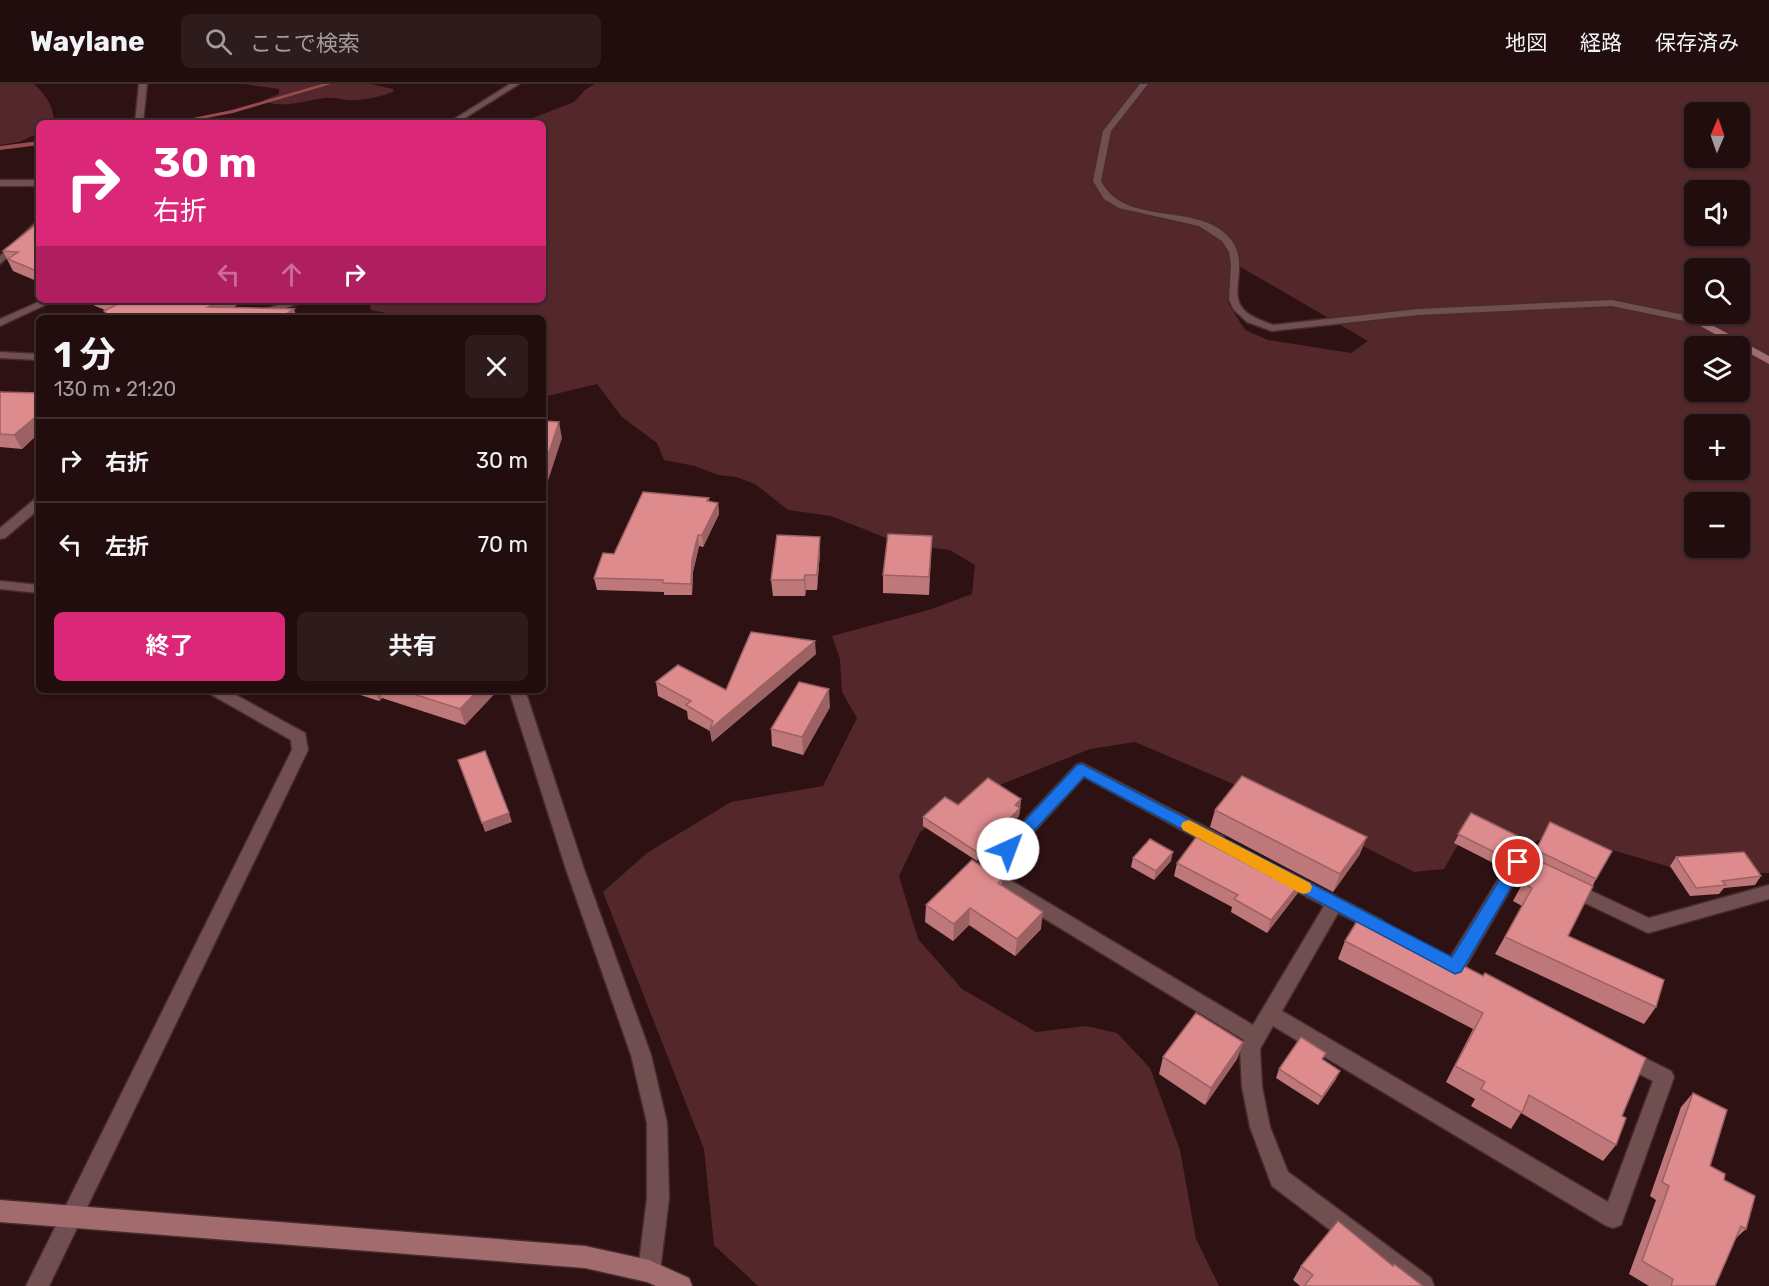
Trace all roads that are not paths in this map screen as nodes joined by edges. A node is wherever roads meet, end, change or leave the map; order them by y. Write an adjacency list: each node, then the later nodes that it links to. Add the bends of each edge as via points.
1 (143, 84): 4 (street)
2 (515, 84): 5 (street)
3 (1144, 84): 16 (street, via 1107,131 1096,181 1107,198 1124,206 1194,222 1226,239 1233,252 1233,299 1240,315 1256,324 1272,328 1418,312 1612,303 1699,321)
4 (139, 120)
5 (457, 120)
6 (0, 183): 7 (street)
7 (36, 183)
8 (36, 225): 9 (street)
9 (0, 261)
10 (44, 303): 13 (street)
11 (295, 303): 12 (street)
12 (254, 315)
13 (0, 323)
14 (0, 355): 15 (street)
15 (36, 357)
16 (1769, 361)
17 (36, 505): 18 (street)
18 (0, 536)
19 (0, 585): 20 (street)
20 (36, 590)
21 (220, 693): 35 (street, via 299,737 300,750)
22 (518, 693): 36 (street, via 640,1054 657,1123 658,1198)
23 (1229, 848): 32 (street, via 1082,769 993,865 997,881)
24 (1272, 870): 26 (street)
25 (1769, 892): 29 (street, via 1648,926 1518,862)
26 (1335, 903): 27 (street); 31 (street)
27 (1395, 935)
28 (1435, 957): 29 (street)
29 (1455, 967): 30 (street)
30 (1476, 978)
31 (1270, 1014): 32 (street); 33 (street, via 1613,1217 1664,1077)
32 (1257, 1036): 39 (street, via 1250,1048 1252,1087 1260,1127 1280,1179)
33 (1612, 1050)
34 (0, 1211): 35 (street)
35 (72, 1218): 36 (street, via 585,1257); 37 (street)
36 (649, 1271): 38 (street)
37 (37, 1286)
38 (681, 1286)
39 (1423, 1286)

